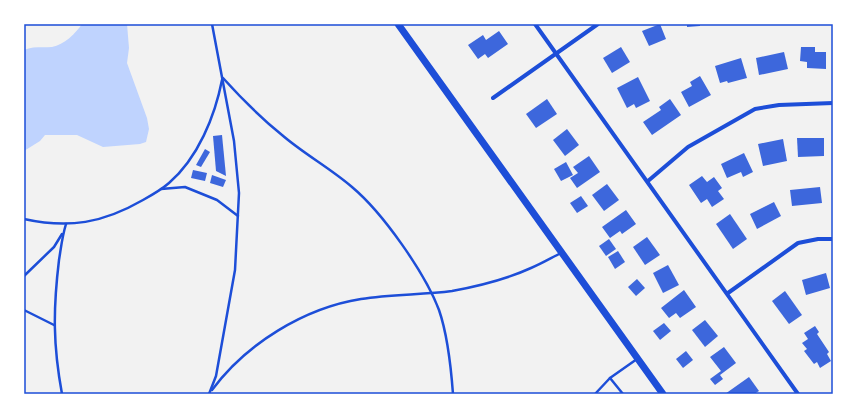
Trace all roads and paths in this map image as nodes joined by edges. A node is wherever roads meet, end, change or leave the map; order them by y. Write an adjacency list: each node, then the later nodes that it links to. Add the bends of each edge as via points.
1 (212, 24): 6 (lane)
2 (398, 24): 16 (main road)
3 (535, 24): 5 (street)
4 (598, 24): 5 (street)
5 (556, 53): 7 (street); 9 (street)
6 (223, 78): 10 (lane, via 218,100 201,139 180,171); 11 (lane, via 234,141); 18 (lane, via 282,135 345,181 375,209 403,246)
7 (493, 98)
8 (833, 103): 9 (street, via 779,105 755,109 688,147)
9 (648, 181): 19 (street)
10 (161, 189): 11 (lane, via 185,187 217,200); 13 (lane, via 124,211 90,222)
11 (239, 216): 24 (lane, via 235,270)
12 (24, 219): 13 (lane)
13 (66, 224): 14 (lane)
14 (63, 232): 17 (lane, via 54,247); 21 (lane)
15 (833, 239): 19 (street, via 818,238 798,243)
16 (561, 253): 18 (lane, via 533,268 502,278 471,287); 22 (main road)
17 (24, 276)
18 (430, 293): 24 (lane, via 363,298 311,315 268,337 252,349 233,364); 27 (lane, via 439,311)
19 (728, 293): 31 (street)
20 (24, 310): 21 (lane)
21 (54, 325): 25 (lane)
22 (638, 359): 23 (lane); 30 (main road)
23 (610, 378): 28 (lane); 29 (lane)
24 (212, 390): 26 (lane)
25 (62, 394)
26 (210, 394)
27 (454, 394)
28 (595, 394)
29 (623, 394)
30 (663, 394)
31 (798, 394)

